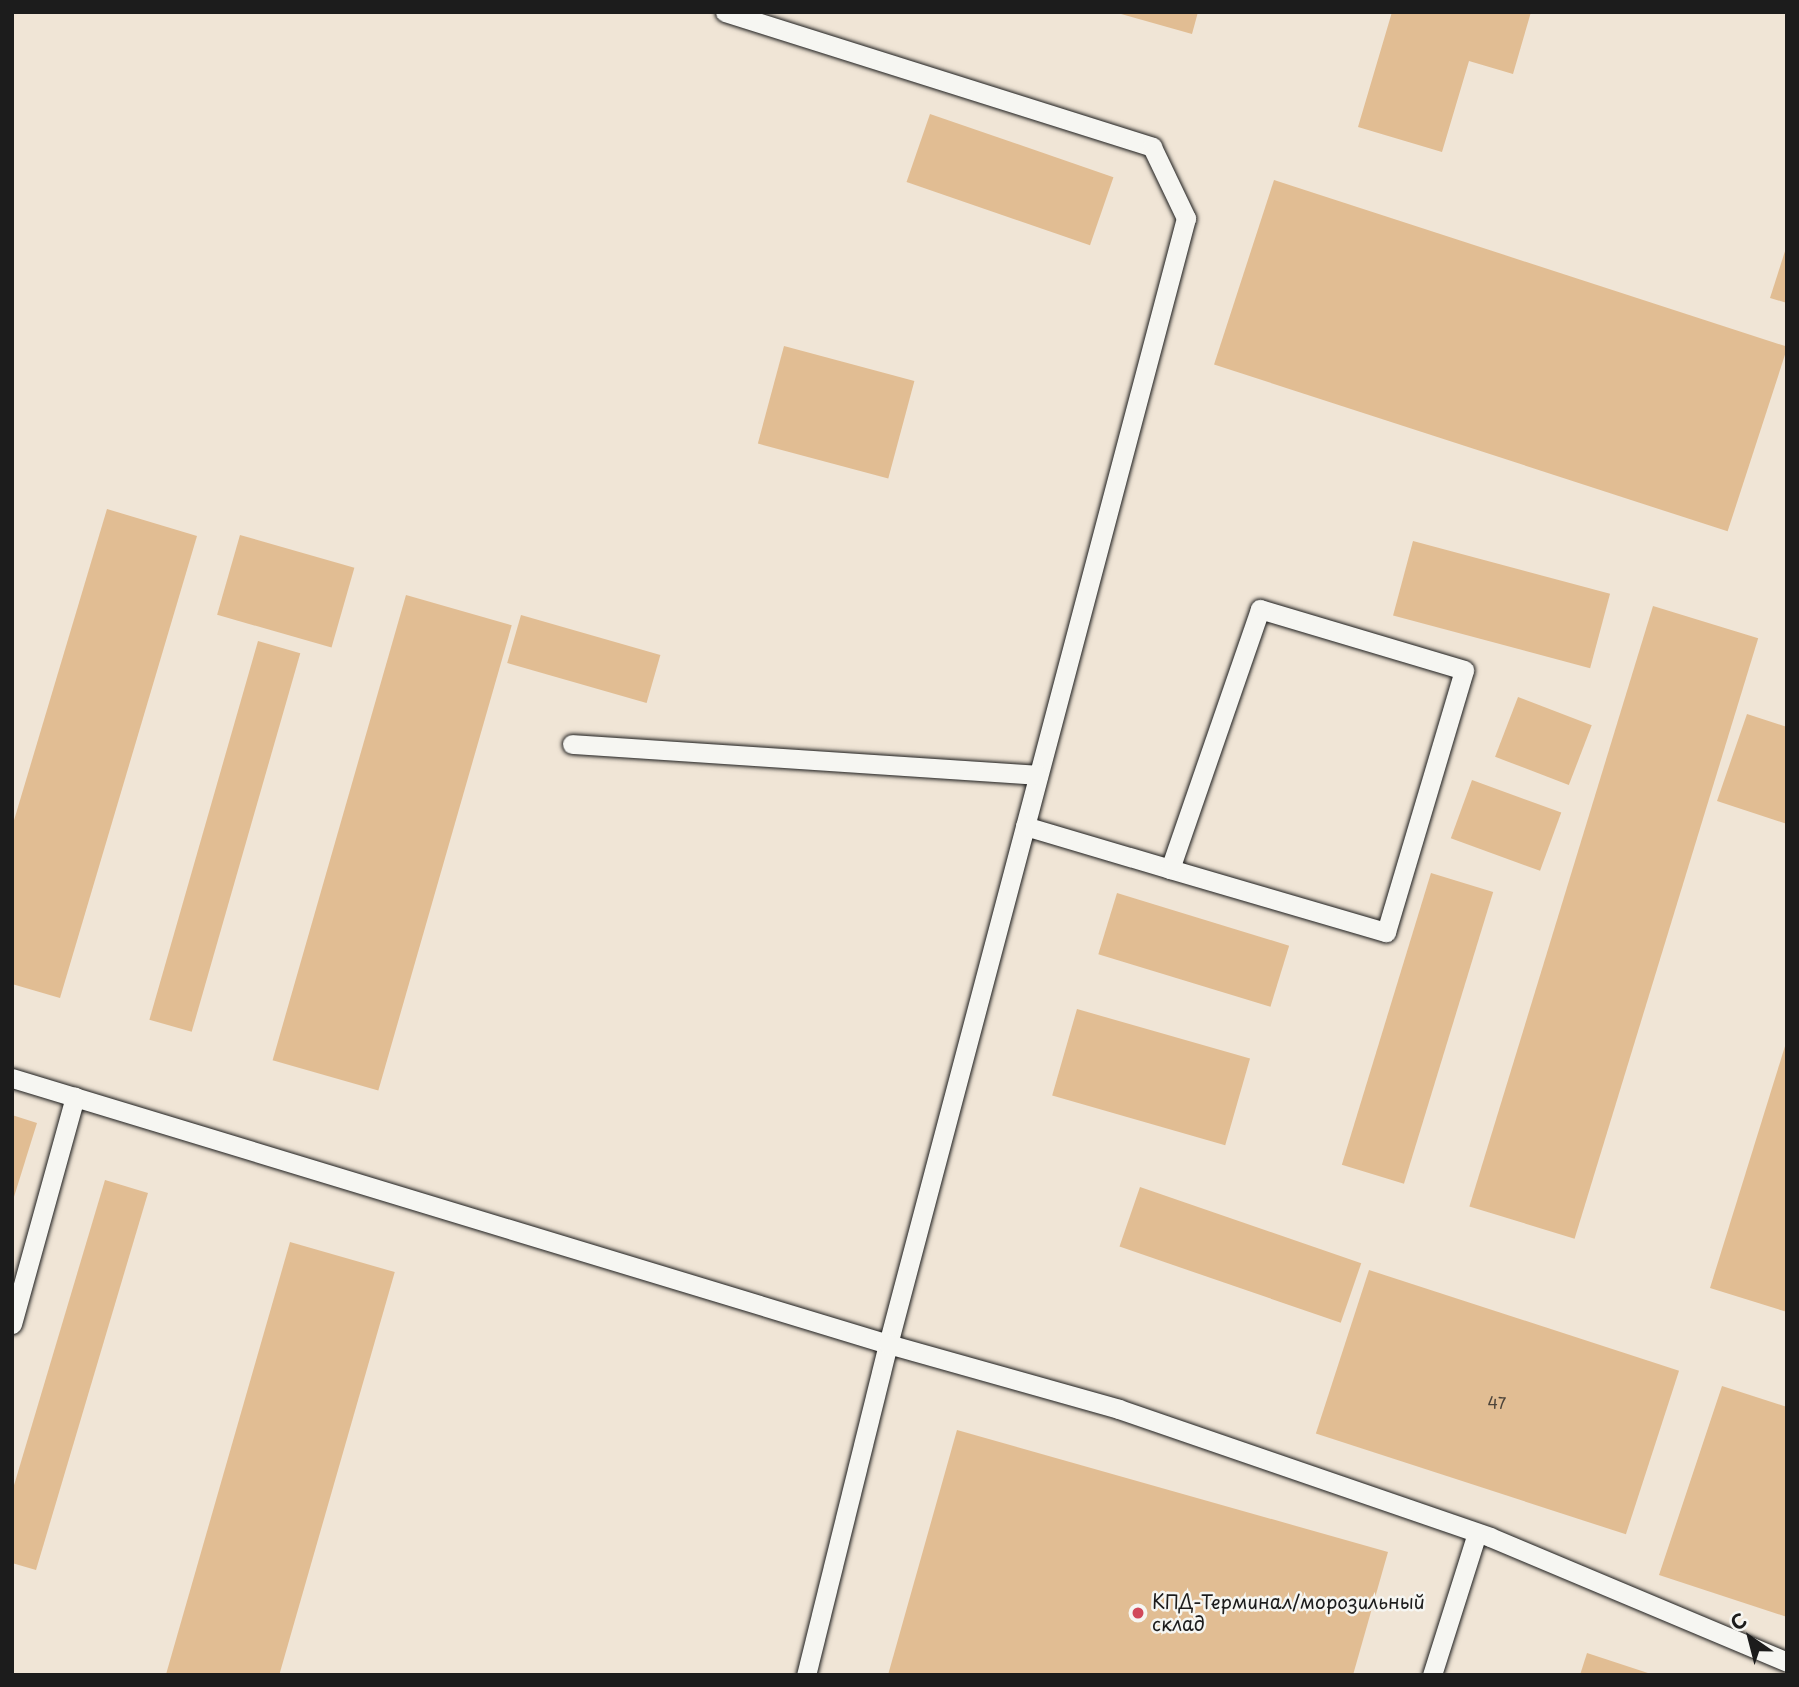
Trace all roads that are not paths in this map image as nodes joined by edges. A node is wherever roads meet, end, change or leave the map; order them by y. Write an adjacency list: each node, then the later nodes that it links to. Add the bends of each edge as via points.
1 (725, 12): 3 (lane, via 1152,147 1186,218)
2 (572, 744): 3 (lane)
3 (1038, 775): 4 (lane)
4 (1025, 826): 5 (lane); 9 (lane)
5 (1170, 869): 5 (lane, via 1386,932 1464,670 1260,609)
6 (12, 1078): 7 (lane)
7 (75, 1097): 8 (lane); 9 (lane)
8 (12, 1324)
9 (888, 1344): 10 (lane, via 1119,1409); 12 (lane)
10 (1477, 1533): 11 (lane); 13 (lane)
11 (1787, 1661)
12 (806, 1675)
13 (1432, 1675)

